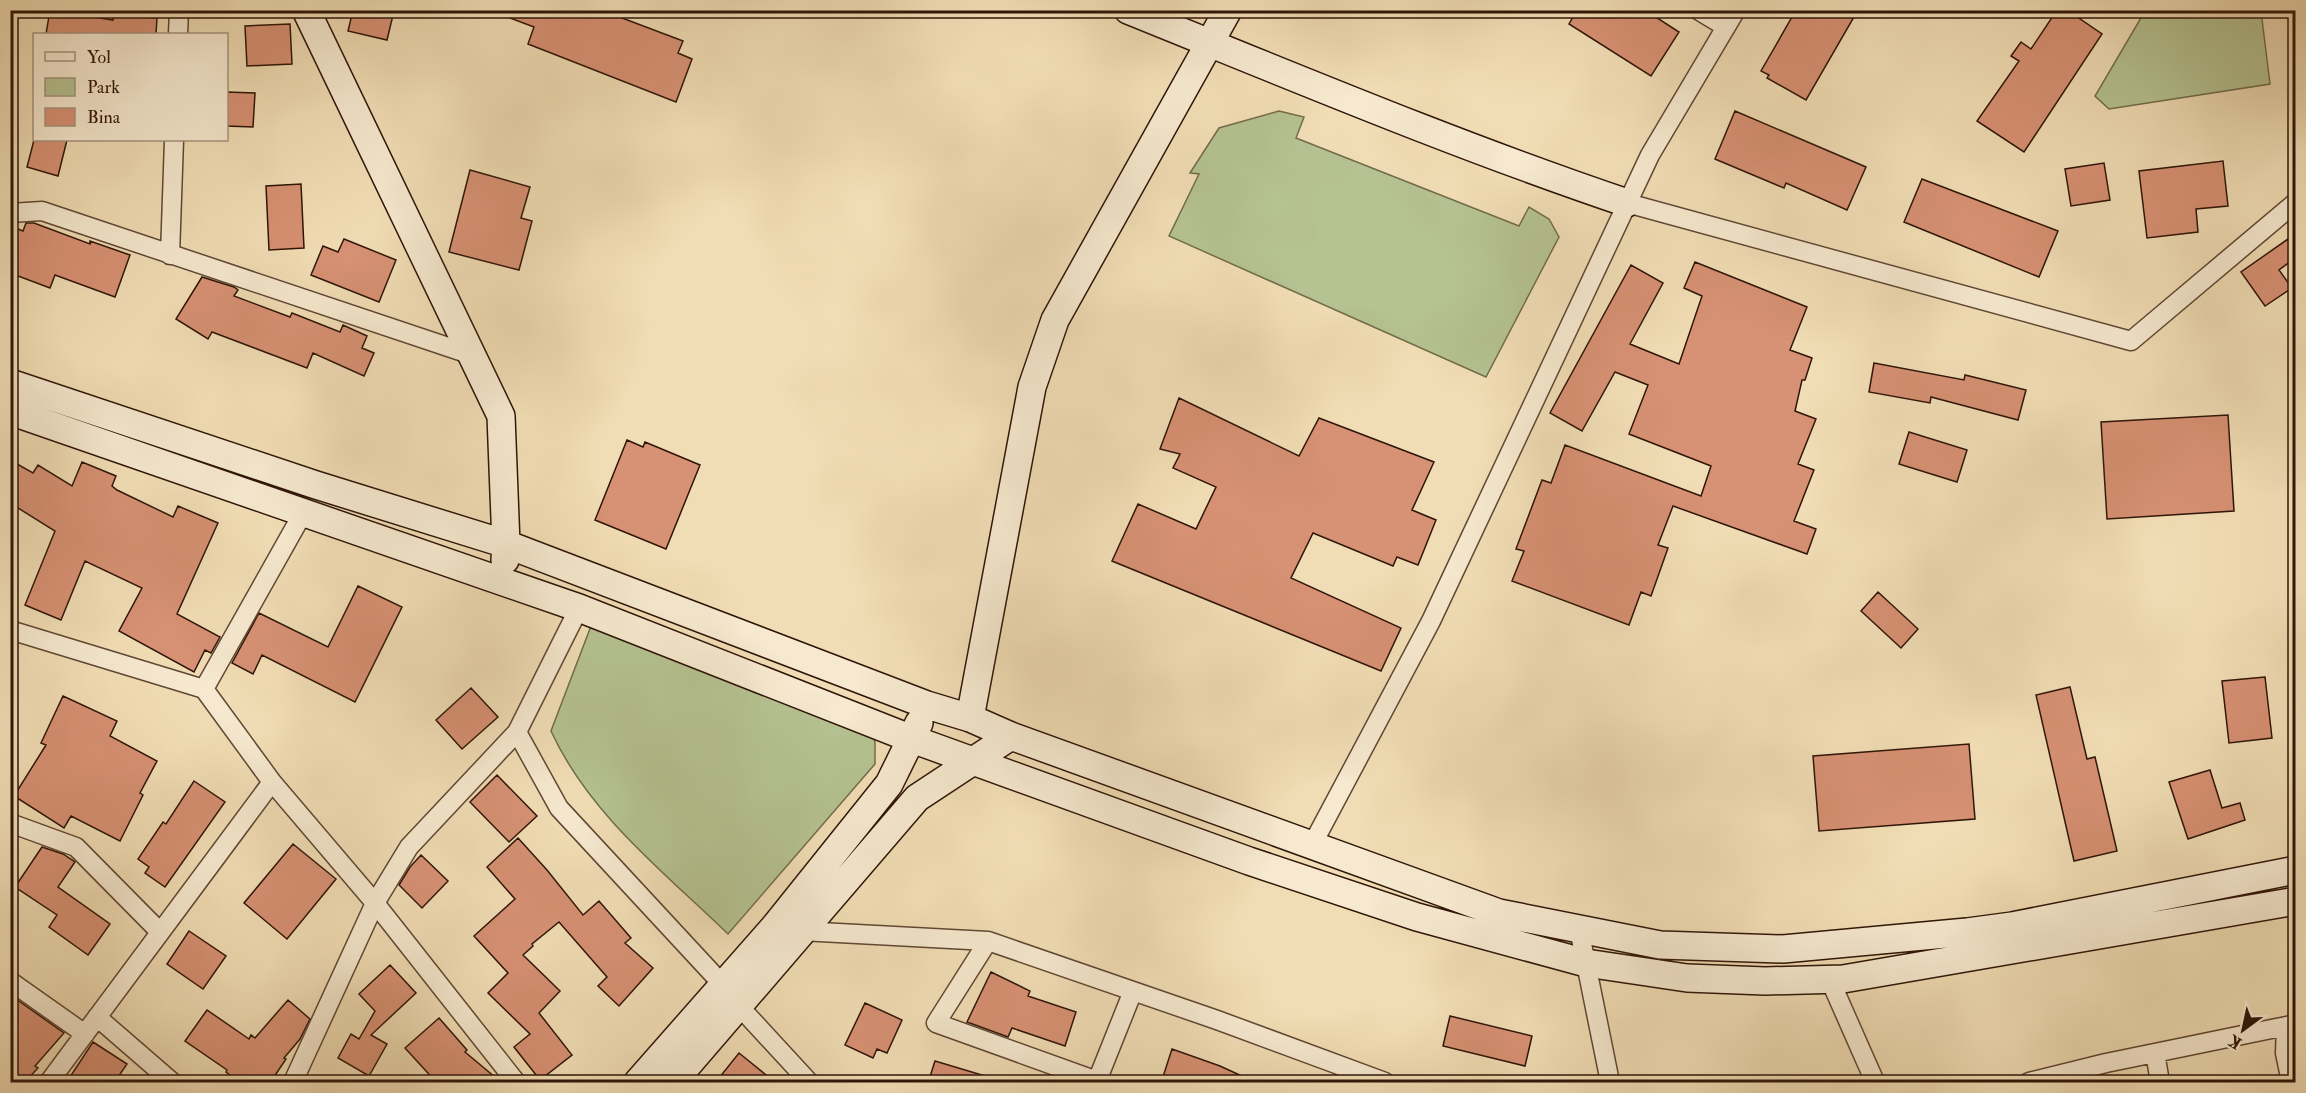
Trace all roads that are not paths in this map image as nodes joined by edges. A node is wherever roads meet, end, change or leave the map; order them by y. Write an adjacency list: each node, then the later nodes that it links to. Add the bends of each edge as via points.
1 (179, 10): 8 (street)
2 (306, 10): 15 (main road)
3 (1128, 10): 9 (main road)
4 (1227, 10): 9 (main road)
5 (1698, 10): 7 (street)
6 (1736, 10): 7 (street)
7 (1726, 27): 12 (street, via 1650,155)
8 (178, 33)
9 (1208, 43): 12 (main road, via 1535,172); 25 (main road, via 1055,320 1032,387)
10 (174, 141): 14 (street)
11 (2295, 202): 12 (street, via 2131,341)
12 (1627, 203): 32 (street, via 1431,621)
13 (10, 213): 14 (street, via 42,212)
14 (170, 255): 15 (street)
15 (471, 355): 19 (main road, via 501,416)
16 (10, 383): 19 (main road)
17 (10, 411): 18 (main road)
18 (303, 513): 20 (main road); 23 (street)
19 (506, 544): 20 (main road); 24 (main road)
20 (503, 582): 21 (main road)
21 (579, 608): 26 (street); 28 (main road)
22 (10, 630): 23 (street)
23 (204, 689): 30 (street)
24 (927, 705): 25 (main road); 28 (main road)
25 (970, 718): 27 (main road)
26 (517, 732): 35 (street, via 409,848); 44 (street, via 559,808)
27 (1011, 736): 29 (main road); 32 (main road)
28 (912, 739): 29 (main road); 44 (main road, via 889,784 776,925)
29 (972, 761): 37 (main road, via 916,798); 40 (main road, via 1417,917)
30 (272, 782): 35 (street); 38 (street)
31 (10, 823): 38 (street, via 76,847)
32 (1312, 845): 36 (main road, via 1499,913)
33 (2295, 870): 36 (main road, via 2012,926 1783,949 1660,945)
34 (2295, 901): 41 (main road)
35 (375, 903): 51 (street); 52 (street)
36 (1579, 929): 40 (street)
37 (801, 931): 39 (street); 44 (main road)
38 (160, 932): 45 (street)
39 (988, 940): 43 (street); 43 (street, via 936,1023 1097,1081)
40 (1586, 963): 41 (main road, via 1687,978); 57 (street)
41 (1830, 980): 58 (street)
42 (10, 981): 47 (street)
43 (1133, 991): 56 (street)
44 (731, 995): 53 (main road); 54 (main road); 55 (street)
45 (97, 1017): 47 (street); 50 (street)
46 (2291, 1025): 48 (street); 61 (street, via 2285,1053)
47 (85, 1034): 49 (street)
48 (2155, 1053): 59 (street); 60 (street)
49 (49, 1083)
50 (172, 1083)
51 (293, 1083)
52 (516, 1083)
53 (638, 1083)
54 (673, 1083)
55 (808, 1083)
56 (1385, 1083)
57 (1610, 1083)
58 (1875, 1083)
59 (2029, 1083)
60 (2160, 1083)
61 (2291, 1083)

